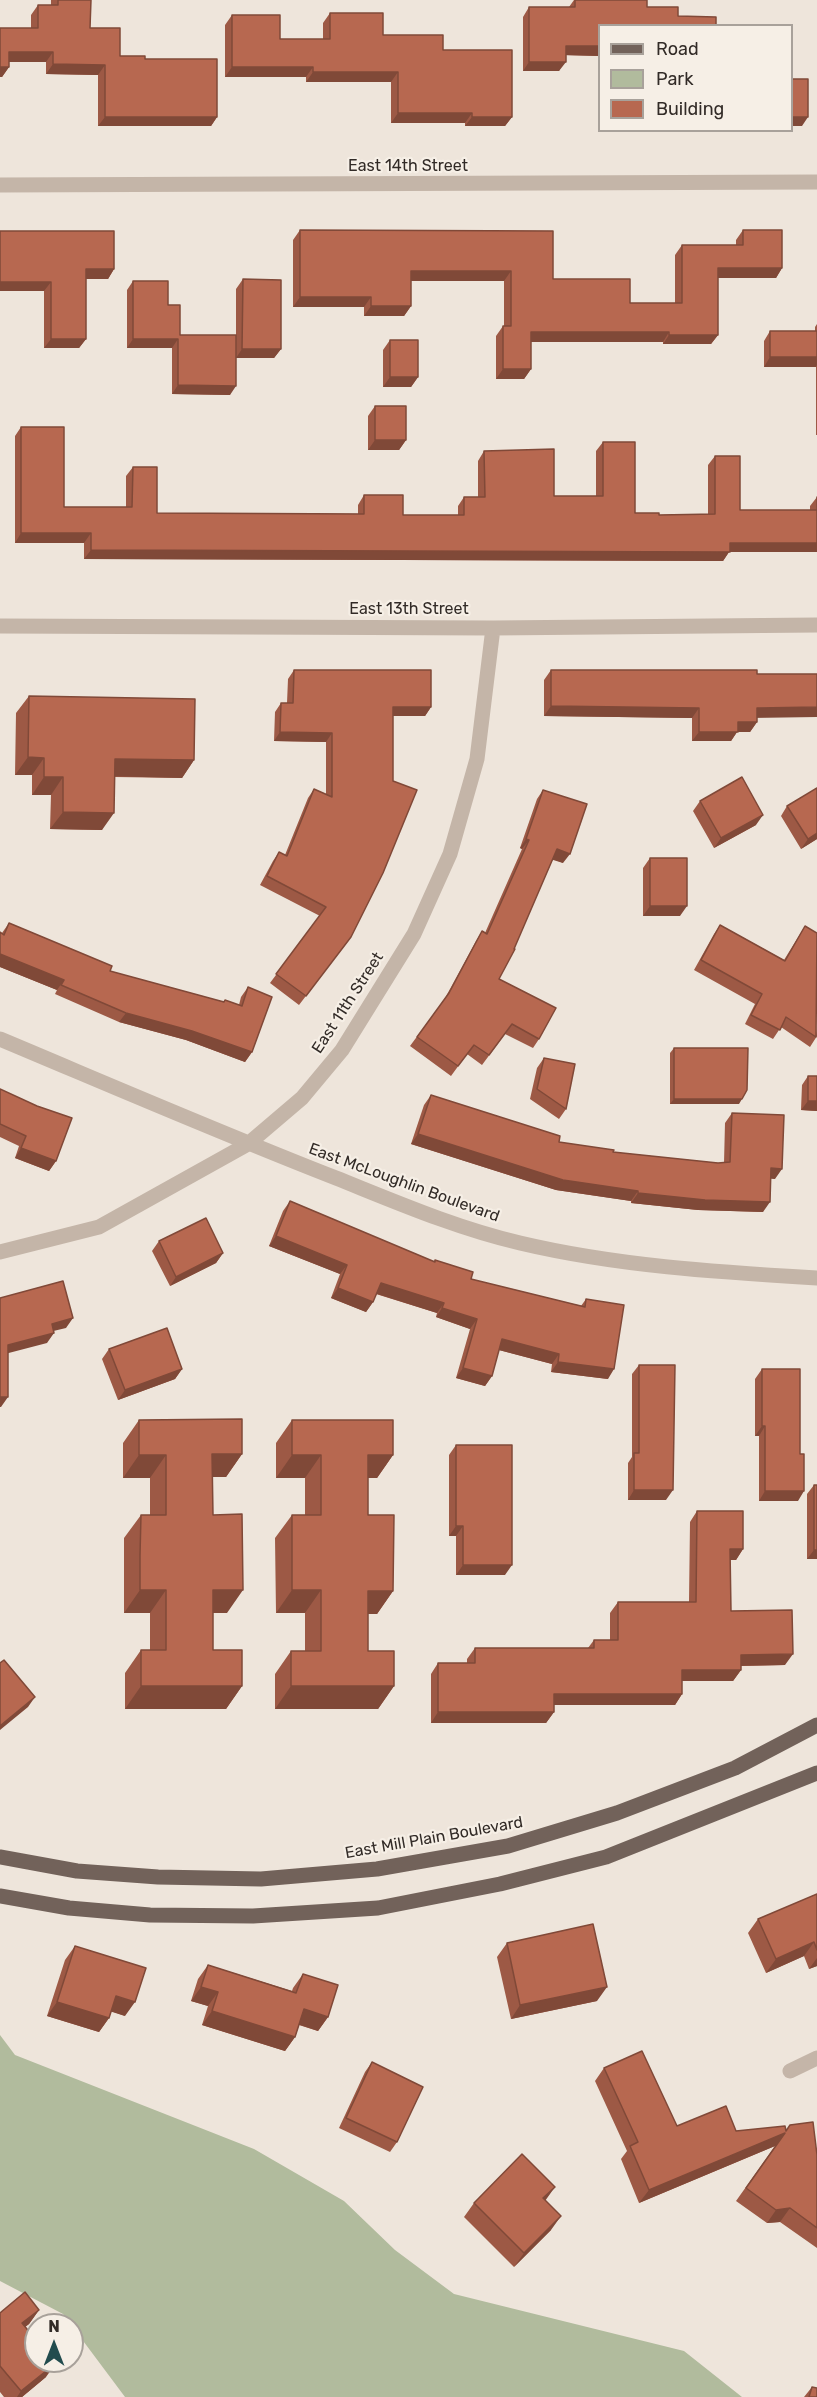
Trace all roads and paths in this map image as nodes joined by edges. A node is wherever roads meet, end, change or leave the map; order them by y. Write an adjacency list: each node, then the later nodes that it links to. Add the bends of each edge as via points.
1 (817, 183): 2 (street, East 14th Street)
2 (0, 185)
3 (817, 625): 5 (street, East 13th Street)
4 (0, 626): 5 (street, East 13th Street)
5 (493, 628): 7 (street, East 11th Street, via 477,759 450,854 414,934 342,1050 302,1098)
6 (0, 1039): 7 (street, East McLoughlin Boulevard)
7 (248, 1144): 8 (street, East 11th Street, via 99,1227); 9 (street, East McLoughlin Boulevard, via 445,1221 519,1243 606,1260)
8 (0, 1252)
9 (817, 1278)
10 (817, 1725): 12 (main road, East Mill Plain Boulevard, via 735,1768 617,1813 508,1846 377,1869 261,1879 158,1877 77,1871)
11 (817, 1773): 13 (main road, via 606,1857 500,1884 378,1908 253,1916 150,1915 69,1908)
12 (0, 1857)
13 (0, 1896)
14 (817, 2058): 15 (street)
15 (790, 2071)

